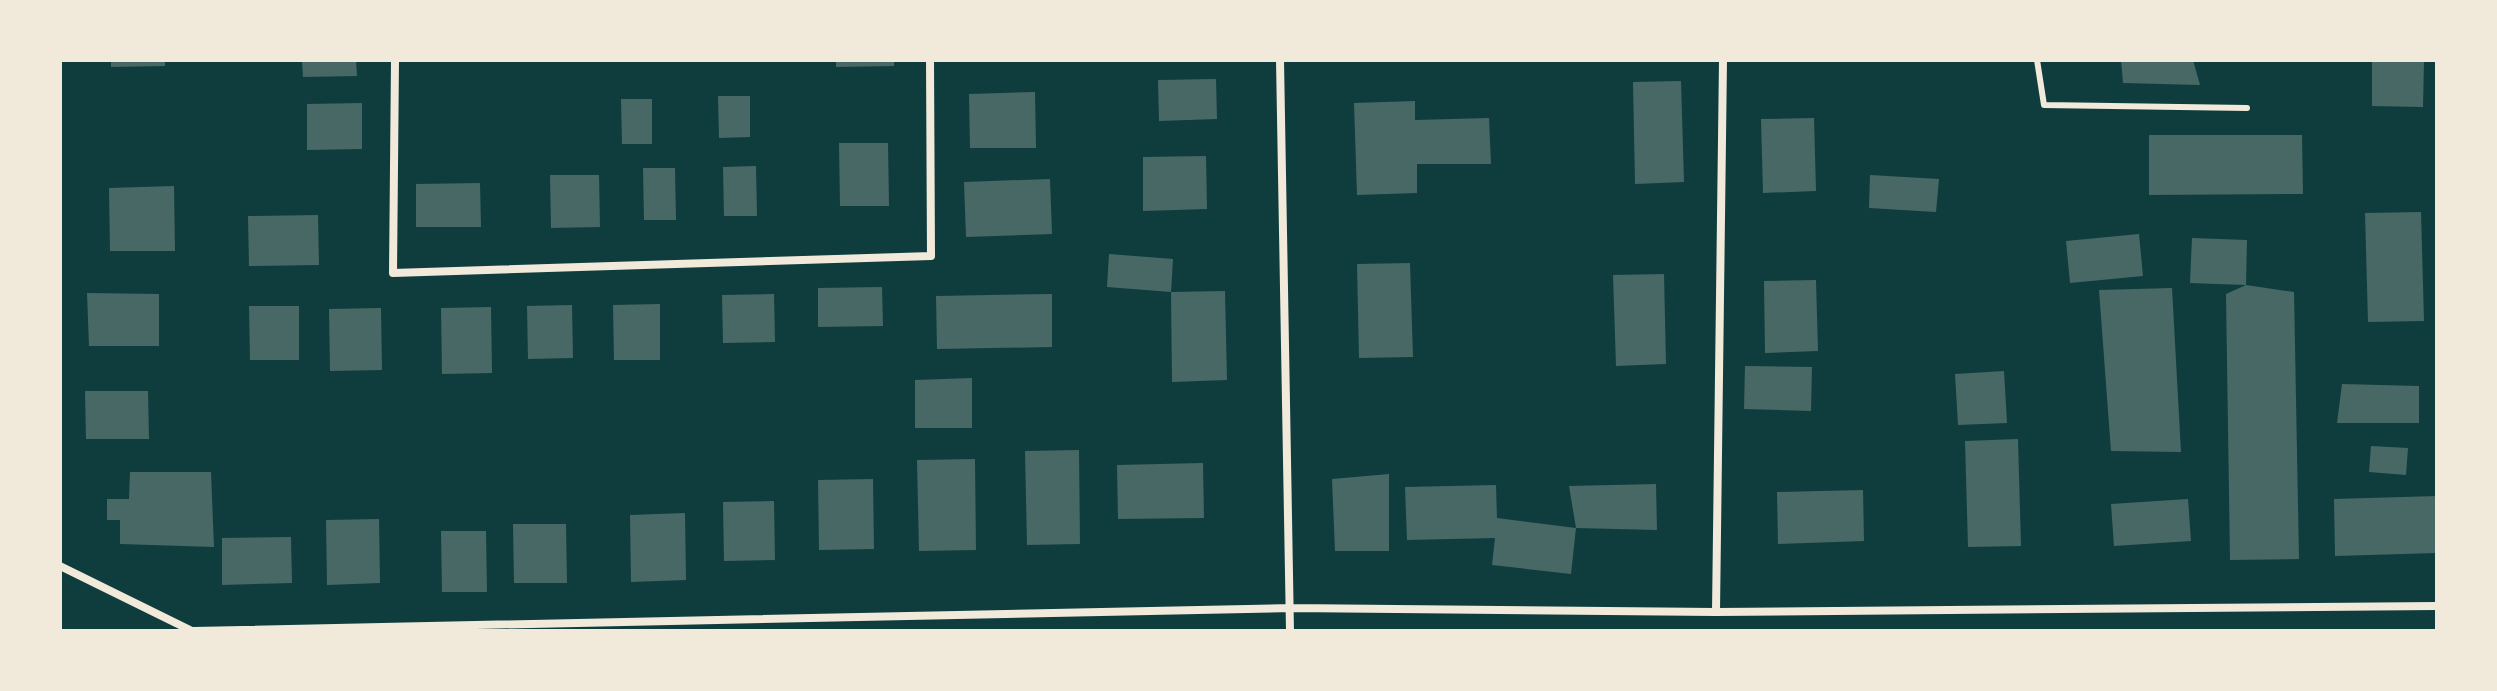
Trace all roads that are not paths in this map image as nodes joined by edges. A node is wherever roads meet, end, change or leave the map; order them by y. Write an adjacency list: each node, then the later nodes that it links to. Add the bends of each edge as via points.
1 (395, 60): 2 (street, via 393,273 931,256)
2 (930, 60)
3 (1280, 60): 9 (street)
4 (1723, 60): 10 (street)
5 (2037, 60): 6 (lane, via 2044,105)
6 (2247, 108)
7 (60, 566): 11 (street)
8 (2437, 606): 10 (street)
9 (1291, 608): 10 (street); 11 (street); 12 (street)
10 (1716, 612)
11 (193, 631)
12 (1290, 631)

